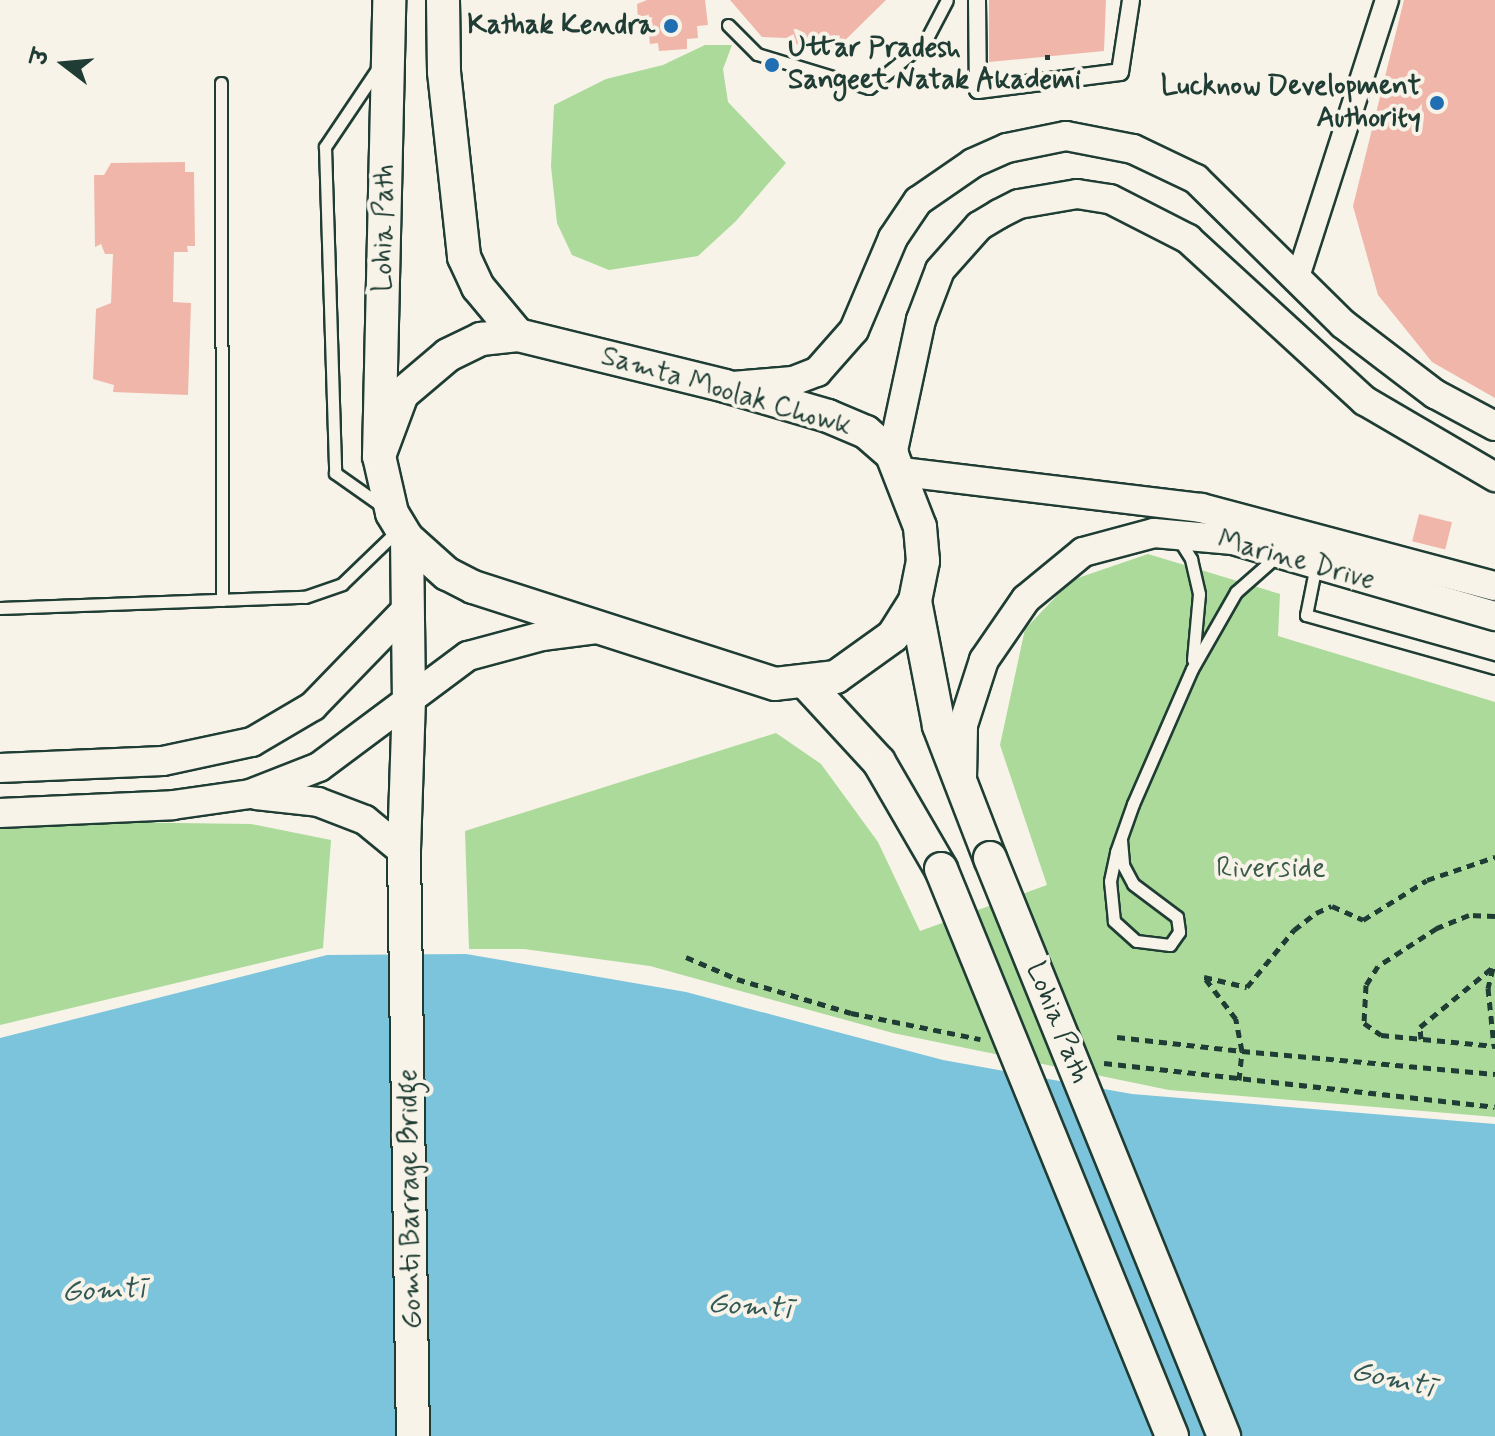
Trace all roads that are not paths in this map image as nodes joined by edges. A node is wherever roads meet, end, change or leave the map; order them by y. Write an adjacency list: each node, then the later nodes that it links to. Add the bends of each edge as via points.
1 (389, 0): 8 (main road, Lohia Path)
2 (443, 0): 11 (main road, via 444,72 464,257 478,287)
3 (947, 0): 7 (lane, via 925,42 869,88 757,54)
4 (977, 0): 5 (street, via 978,90 1120,72)
5 (1131, 0)
6 (1387, 0): 10 (street)
7 (728, 25)
8 (390, 51): 14 (main road, Lohia Path); 17 (lane, via 325,147 335,473)
9 (221, 83): 22 (lane)
10 (1298, 277): 12 (street, via 1224,201 1166,161 1099,139 1037,138 973,163 918,201 893,238 854,330 817,372 793,381); 13 (street, via 1343,324 1435,394)
11 (518, 335): 12 (main road, Samta Moolak Chowk); 14 (main road, Samta Moolak Chowk, via 481,339 423,373 392,411)
12 (725, 386): 15 (main road, Samta Moolak Chowk, via 866,432)
13 (1495, 426)
14 (379, 456): 17 (main road, Samta Moolak Chowk)
15 (898, 463): 16 (street, via 921,320 940,270 979,226 999,214 1031,201 1077,194 1110,199 1188,239 1365,401); 21 (street, Marine Drive, via 1201,508); 23 (main road, via 920,527 923,561)
16 (1495, 477)
17 (400, 526): 22 (lane, via 342,584 305,597); 25 (main road, Samta Moolak Chowk); 27 (main road, via 447,574)
18 (1175, 535): 19 (street, Marine Drive, via 1233,540); 29 (lane, via 1191,559 1199,594); 33 (street, Marine Drive, via 1154,533 1083,552 1026,599 984,660 963,725)
19 (1280, 553): 20 (street, Marine Drive); 29 (lane, via 1236,592)
20 (1316, 564): 26 (street, Marine Drive); 28 (lane, via 1306,615)
21 (1495, 586)
22 (222, 600): 24 (lane)
23 (915, 601): 30 (main road, via 893,636 862,662 836,677); 33 (main road, Lohia Path, via 939,726)
24 (0, 608)
25 (408, 608): 31 (main road, Samta Moolak Chowk); 32 (street, via 313,706 252,742 163,761)
26 (1495, 616)
27 (597, 629): 30 (main road, via 743,676); 31 (street, via 542,636 468,656)
28 (1495, 668)
29 (1192, 669): 36 (lane)
30 (807, 684): 39 (main road, Lohia Path, bridge, via 879,762 941,869)
31 (409, 699): 34 (street, via 319,767); 37 (main road, Gomti Barrage Bridge)
32 (0, 768)
33 (962, 784): 40 (main road, Lohia Path, bridge)
34 (250, 794): 35 (street, via 173,805); 37 (street, via 318,802 365,820)
35 (0, 813)
36 (1121, 840): 36 (lane, via 1123,865 1133,884 1177,917 1179,932 1170,945 1136,941 1114,921 1110,881)
37 (404, 852): 38 (main road, Gomti Barrage Bridge)
38 (413, 1436)
39 (1172, 1436)
40 (1224, 1436)

